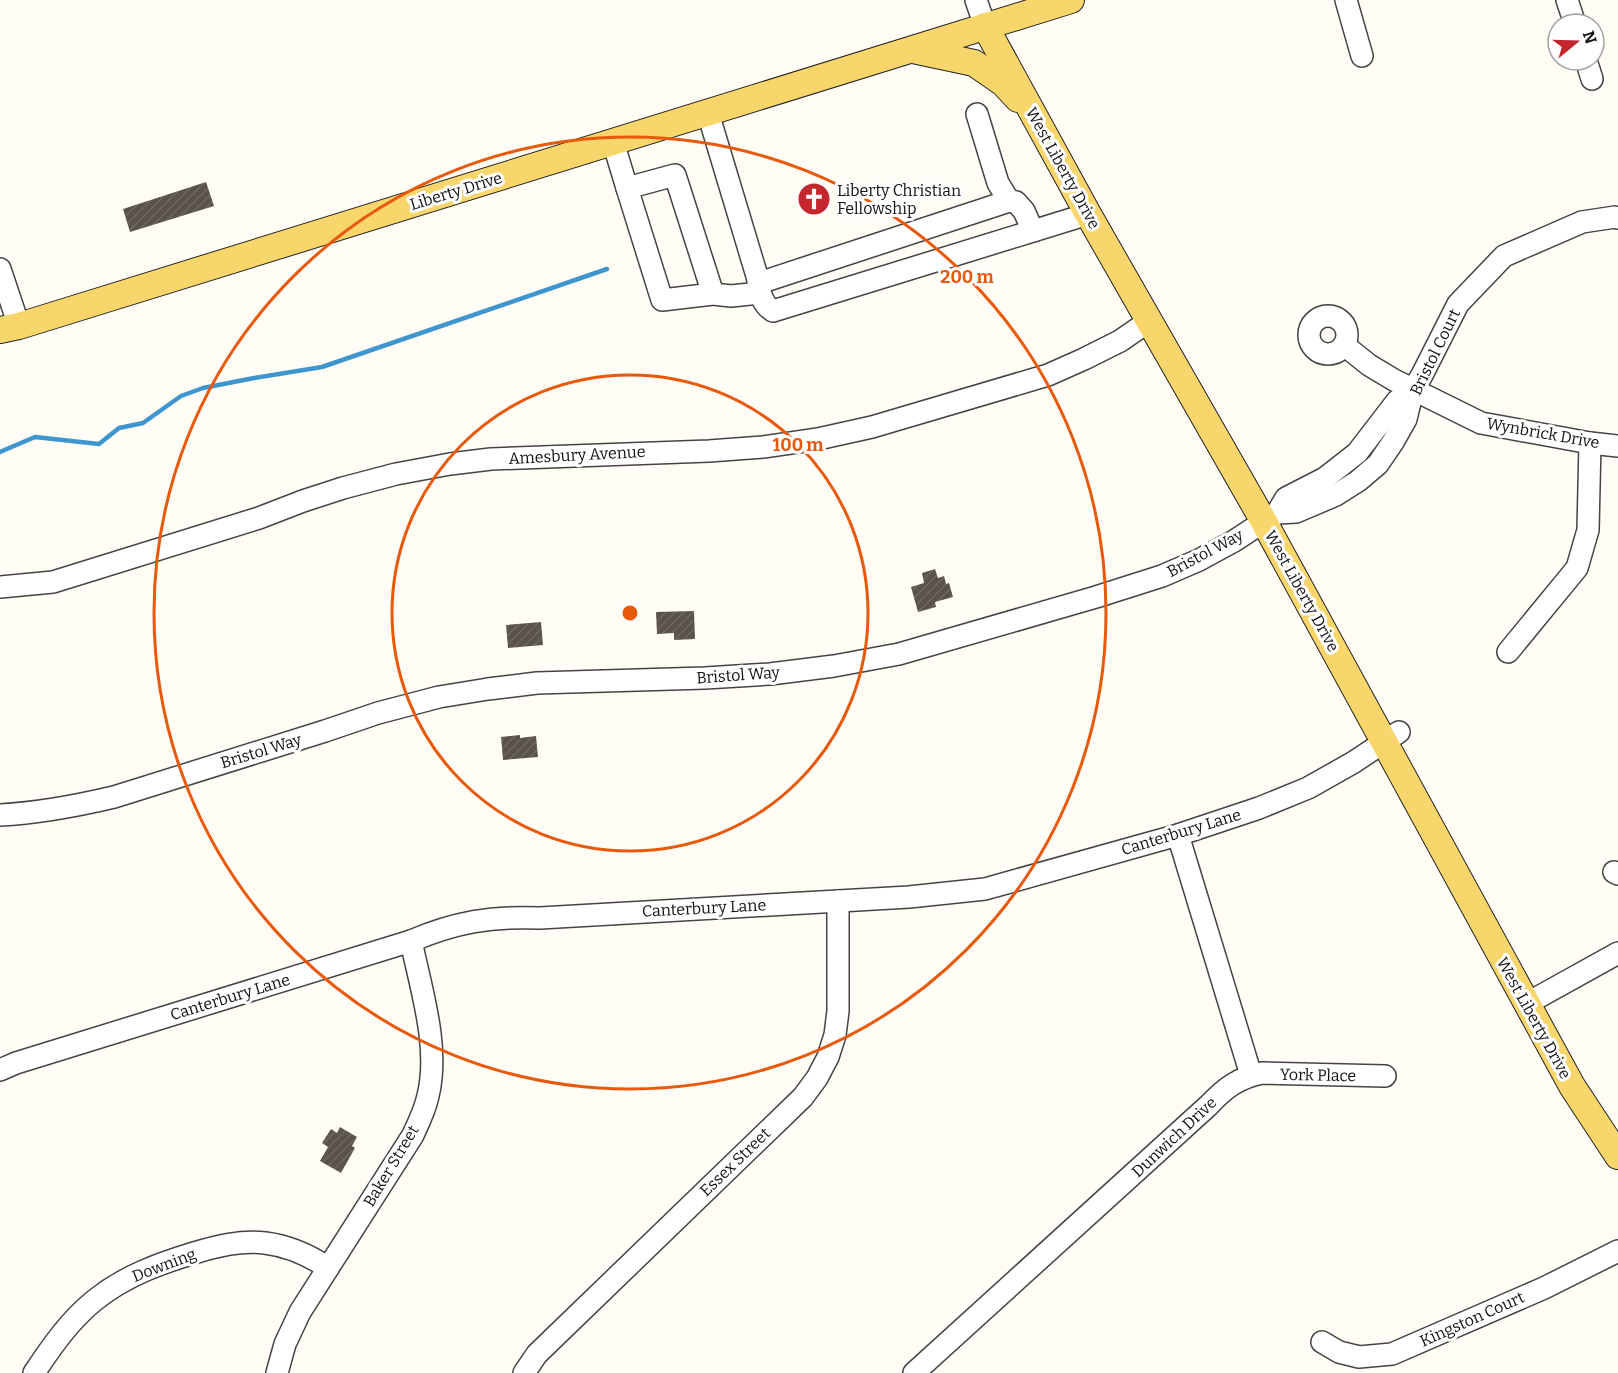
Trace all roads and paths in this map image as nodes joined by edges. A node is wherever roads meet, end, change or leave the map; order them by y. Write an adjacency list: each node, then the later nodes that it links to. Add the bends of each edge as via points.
1 (976, 0): 4 (street)
2 (1071, 0): 4 (main road, Liberty Drive)
3 (1346, 0): 6 (street)
4 (985, 26): 5 (main road, Liberty Drive); 9 (main road, West Liberty Drive)
5 (912, 50): 7 (main road, Liberty Drive); 9 (main road, Liberty Drive, via 974,63 1003,83)
6 (1362, 56)
7 (708, 113): 10 (main road, Liberty Drive); 17 (street)
8 (977, 114): 12 (street, via 998,183)
9 (1033, 114): 13 (main road, West Liberty Drive)
10 (613, 142): 11 (street); 20 (main road, Liberty Drive)
11 (627, 188): 18 (street, via 662,300); 18 (street, via 675,175)
12 (1009, 201): 15 (street, via 1016,202 1024,211); 17 (street)
13 (1088, 213): 15 (street); 19 (main road, West Liberty Drive)
14 (1618, 218): 22 (street, Bristol Court, via 1582,222 1504,256 1458,304)
15 (1033, 231): 17 (street, via 773,311 766,307)
16 (0, 269): 20 (street)
17 (759, 288): 18 (street, via 731,296)
18 (714, 294)
19 (1149, 321): 29 (main road, West Liberty Drive); 30 (street, Amesbury Avenue, via 1111,345 1048,375 872,427 764,447 491,459 439,466 343,488 53,582)
20 (9, 328)
21 (1344, 345): 22 (street, Wynbrick Drive)
22 (1413, 390): 23 (street, Bristol Way, via 1397,401); 24 (street, Wynbrick Drive, via 1481,423)
23 (1388, 431): 26 (street, Bristol Way); 27 (street, via 1378,464)
24 (1590, 443): 25 (street, Wynbrick Drive); 31 (street, via 1588,530 1577,568)
25 (1618, 446)
26 (1350, 459): 27 (street); 28 (street, Bristol Way)
27 (1366, 474): 28 (street, via 1358,482)
28 (1330, 487): 29 (street, Bristol Way, via 1286,498)
29 (1270, 517): 32 (main road, West Liberty Drive); 33 (street, Bristol Way, via 1234,541 1162,576 899,654 770,674 537,683 439,697 114,797 78,806)
30 (0, 587)
31 (1508, 652)
32 (1391, 737): 34 (street, Canterbury Lane, via 1308,788); 38 (main road, West Liberty Drive)
33 (0, 815)
34 (1178, 835): 35 (street, Canterbury Lane, via 985,889); 40 (street)
35 (838, 901): 36 (street, Canterbury Lane, via 487,919 452,926); 48 (street, Essex Street, via 838,1011 835,1035 817,1078 803,1097 537,1354)
36 (411, 941): 39 (street, Canterbury Lane); 44 (street, Baker Street, via 431,1042 428,1095 413,1135)
37 (1618, 953): 38 (street)
38 (1526, 1004): 42 (main road, West Liberty Drive, via 1572,1086)
39 (0, 1070)
40 (1251, 1075): 41 (street, York Place); 49 (street, Dunwich Drive, via 1223,1090)
41 (1385, 1076)
42 (1618, 1156)
43 (1618, 1251): 45 (street, Kingston Court, via 1392,1354 1359,1357)
44 (328, 1268): 46 (street, Downing, via 287,1247 242,1242 160,1263 95,1300 68,1325); 47 (street, Baker Street, via 300,1312 285,1344)
45 (1322, 1342)
46 (34, 1373)
47 (278, 1373)
48 (524, 1373)
49 (914, 1373)

